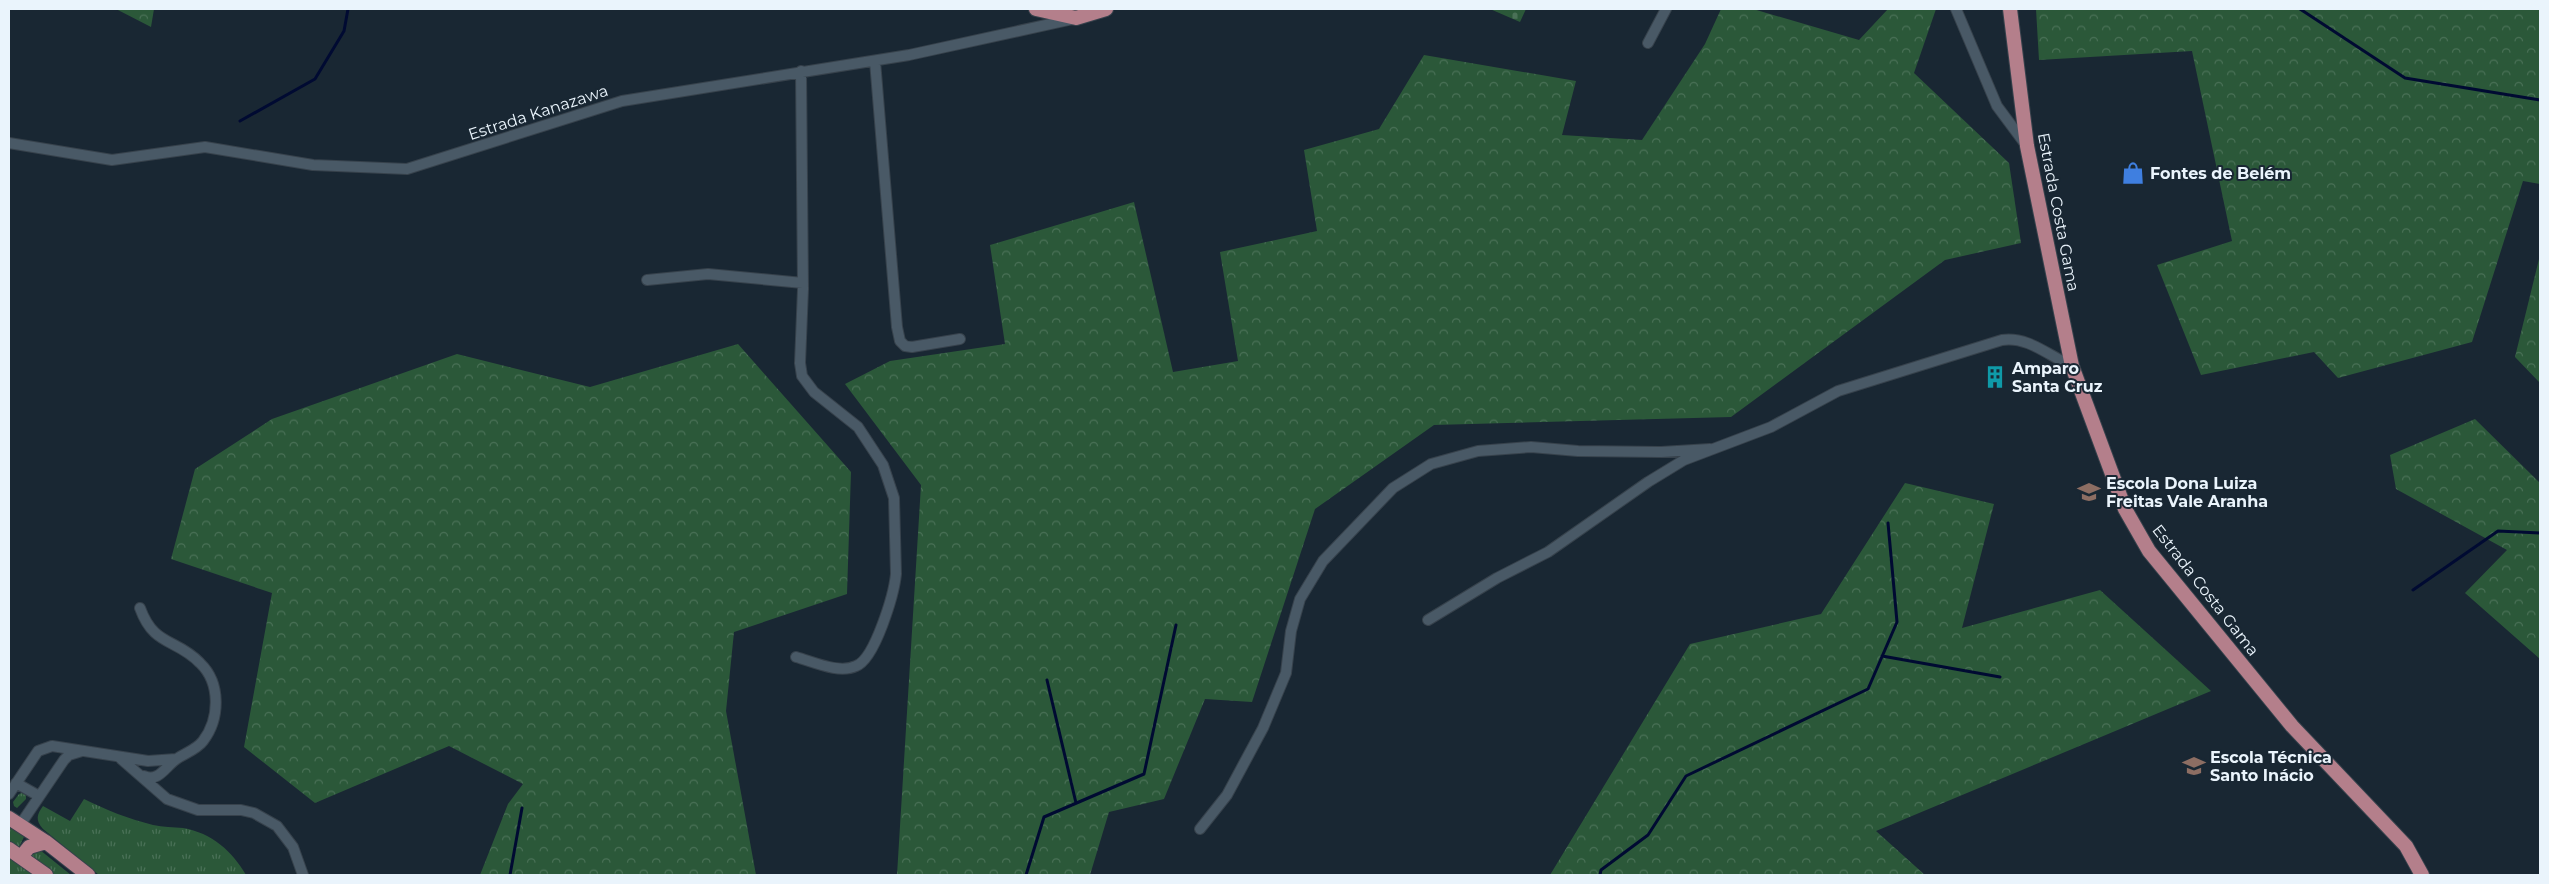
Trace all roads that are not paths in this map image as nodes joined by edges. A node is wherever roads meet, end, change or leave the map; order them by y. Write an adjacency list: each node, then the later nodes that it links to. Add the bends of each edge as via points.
1 (1036, 9): 6 (main road)
2 (1106, 9): 6 (main road)
3 (1666, 9): 7 (street)
4 (1956, 9): 11 (street, via 1997,106)
5 (2010, 9): 11 (main road, Estrada Costa Gama)
6 (1076, 18): 8 (street, Estrada Kanazawa, via 976,42)
7 (1648, 43)
8 (875, 61): 9 (street, Estrada Kanazawa); 14 (street, via 900,341 912,347)
9 (801, 71): 10 (street, Estrada Kanazawa, via 622,101 408,169 313,165 205,147 112,160); 13 (street)
10 (9, 143)
11 (2027, 146): 15 (main road, Estrada Costa Gama)
12 (647, 280): 13 (street, via 708,274)
13 (803, 283): 19 (street, via 802,376 814,392 858,427 883,465 894,498 896,574 892,595 865,661 855,667 840,669)
14 (960, 339)
15 (2072, 366): 16 (street, via 2025,340 2002,340 1838,391 1771,427); 38 (main road, Estrada Costa Gama, via 2125,509 2149,551 2292,726 2406,846)
16 (1710, 449): 18 (street, via 1684,460 1548,552 1497,578); 31 (street, via 1652,452 1530,447 1478,451 1431,464 1393,488 1323,561 1300,599 1286,673 1263,728 1227,795)
17 (140, 608): 22 (street, via 148,628 202,664 215,692 215,714 207,734 195,748)
18 (1428, 620)
19 (796, 657)
20 (82, 750): 21 (street); 26 (street, via 52,746 38,751); 28 (street, via 64,760)
21 (120, 758): 23 (street); 25 (street)
22 (177, 758): 23 (street); 24 (street)
23 (148, 761): 24 (street, via 159,767)
24 (161, 772): 25 (street, via 156,778); 29 (street, via 164,790)
25 (144, 776): 29 (street, via 162,796)
26 (16, 783): 27 (street); 28 (street)
27 (9, 794)
28 (39, 796): 30 (street)
29 (172, 800): 37 (street, via 198,810 241,810 265,818 286,836)
30 (14, 822): 32 (main road)
31 (1200, 828)
32 (46, 842): 34 (main road, via 29,847); 36 (main road)
33 (9, 849): 34 (main road)
34 (21, 857): 35 (main road)
35 (46, 875)
36 (88, 875)
37 (303, 875)
38 (2422, 875)

